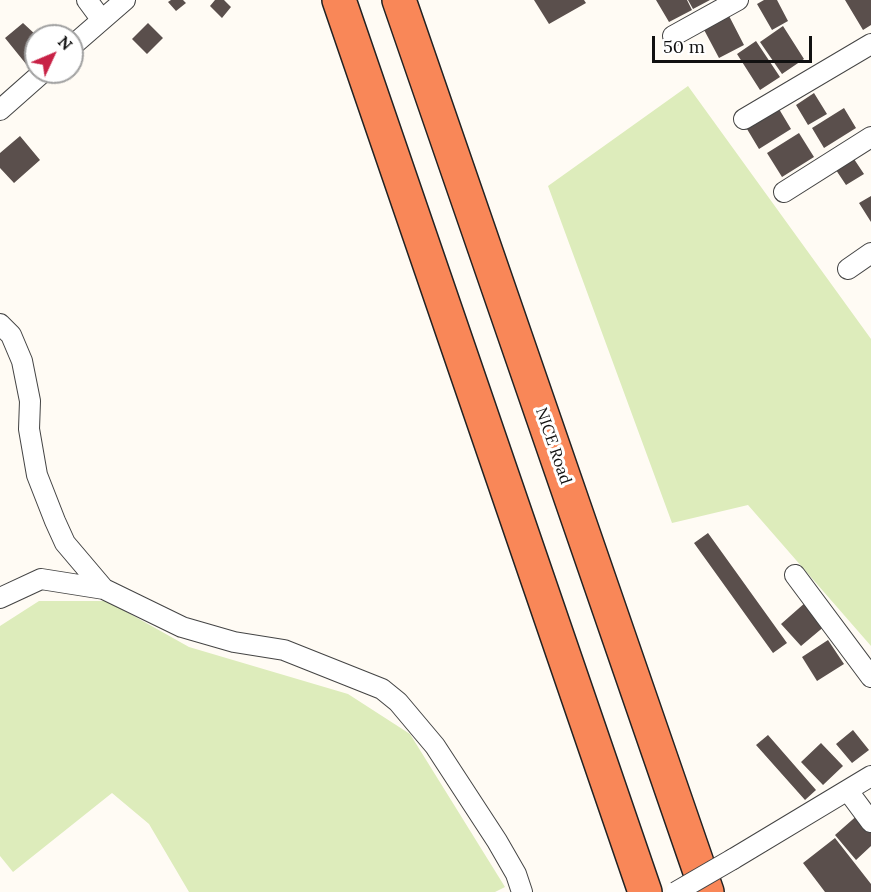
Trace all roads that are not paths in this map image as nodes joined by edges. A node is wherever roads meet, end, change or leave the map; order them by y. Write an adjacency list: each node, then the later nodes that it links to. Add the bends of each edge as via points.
1 (87, 0): 6 (street)
2 (125, 0): 6 (street)
3 (339, 0): 26 (highway)
4 (399, 0): 28 (highway, NICE Road)
5 (738, 0): 8 (street)
6 (101, 19): 7 (street)
7 (84, 35)
8 (673, 36)
9 (871, 44): 12 (street)
10 (30, 84): 11 (street)
11 (0, 110)
12 (744, 119)
13 (871, 137): 14 (street)
14 (784, 192)
15 (871, 253): 16 (street)
16 (848, 268)
17 (0, 324): 19 (street, via 11,335 22,361 37,476 65,543)
18 (795, 575): 21 (street)
19 (104, 589): 20 (street, via 41,579); 25 (street, via 182,627 234,642 284,650 382,689 435,746 497,841)
20 (0, 598)
21 (871, 677)
22 (871, 776): 23 (street)
23 (848, 790): 24 (street); 27 (street, bridge)
24 (871, 822)
25 (522, 892)
26 (645, 892)
27 (676, 892)
28 (707, 892)

